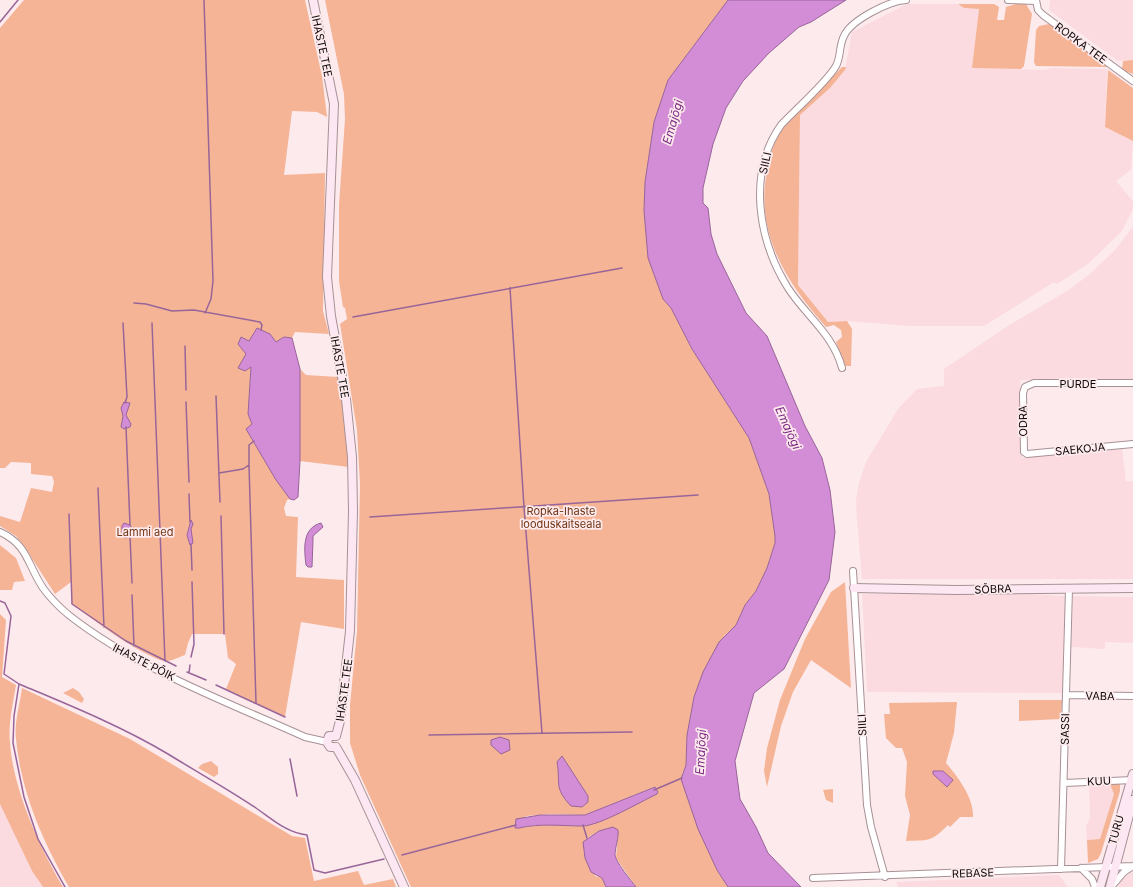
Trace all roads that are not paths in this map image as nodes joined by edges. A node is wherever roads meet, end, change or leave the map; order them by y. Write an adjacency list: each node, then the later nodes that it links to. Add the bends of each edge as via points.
1 (313, 0): 18 (street, IHASTE TEE, via 334,104 327,277 331,316 346,399 352,462 350,631)
2 (906, 0): 6 (street, SIILI, via 884,6 868,15 853,24 844,35 836,66 774,135 760,183 761,214 770,254 788,289 829,338)
3 (1008, 0): 4 (street)
4 (1036, 0): 5 (street, ROPKA TEE, via 1038,10 1043,15)
5 (1133, 81)
6 (842, 368)
7 (1133, 383): 8 (street, PURDE, via 1034,383)
8 (1025, 387): 10 (street, ODRA, via 1024,452)
9 (1133, 444): 10 (street, SAEKOJA)
10 (1027, 454)
11 (0, 532): 19 (street, IHASTE PÕIK, via 11,537 22,547 50,597 106,642 142,662 305,737)
12 (853, 571): 13 (street, SIILI)
13 (854, 588): 15 (street, SÕBRA); 31 (street, SIILI, via 867,805)
14 (1133, 588): 15 (street, SÕBRA)
15 (1069, 589): 16 (street, SASSI)
16 (1066, 695): 17 (street, VABA); 22 (street, SASSI)
17 (1133, 696)
18 (336, 736): 19 (street, via 329,736); 20 (street, via 340,742)
19 (326, 742): 20 (street, via 330,747)
20 (336, 748): 33 (street, via 355,780)
21 (1132, 778): 22 (street, KUU); 29 (street, TURU)
22 (1064, 783): 30 (street, SASSI)
23 (1133, 800): 24 (street, TURU)
24 (1118, 856): 26 (street, TURU); 27 (street)
25 (1133, 866): 27 (street, REBASE); 36 (street)
26 (1115, 867): 27 (street, REBASE); 29 (street, REBASE); 36 (street, TURU)
27 (1125, 867)
28 (1081, 868): 29 (street, REBASE); 30 (street, REBASE); 34 (street, via 1092,879)
29 (1106, 868): 35 (street, TURU)
30 (1061, 869): 31 (street, REBASE)
31 (885, 877): 32 (street, REBASE)
32 (813, 878)
33 (404, 887)
34 (1095, 887)
35 (1100, 887)
36 (1111, 887)

